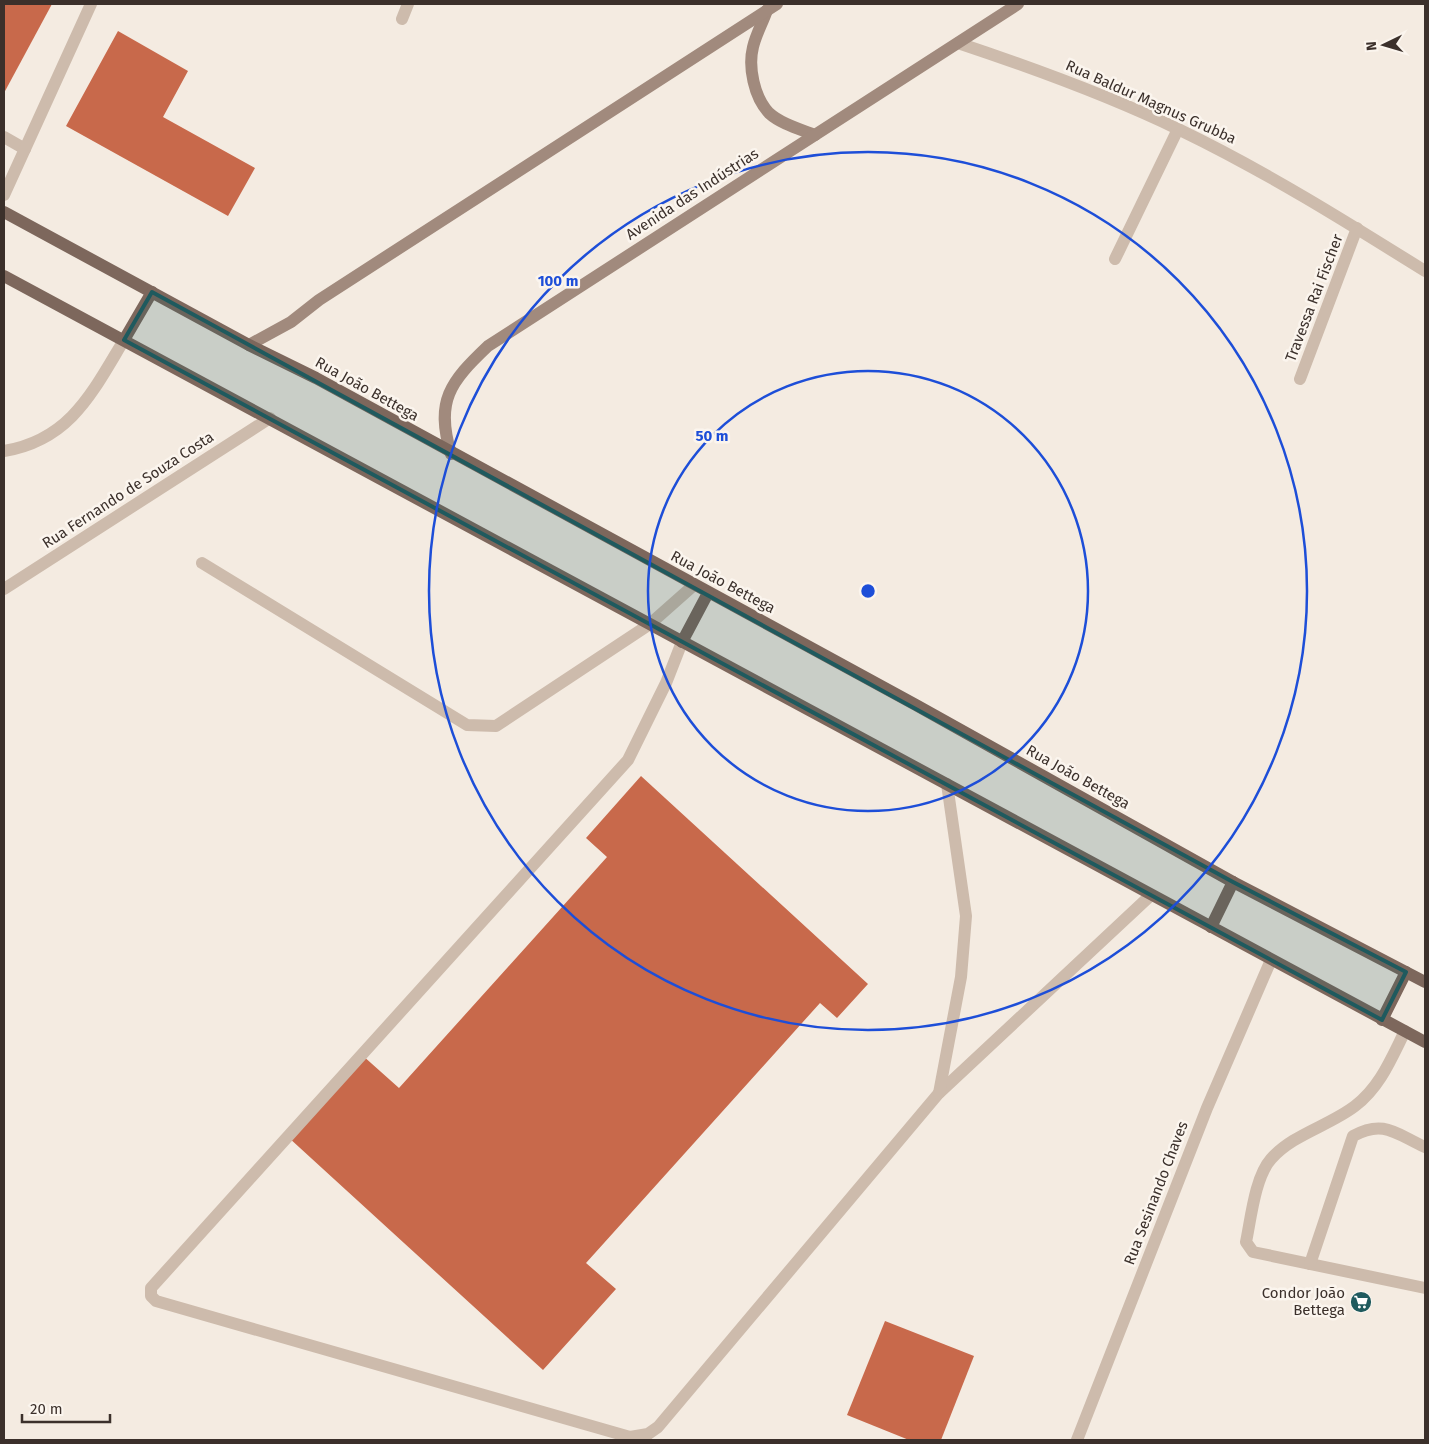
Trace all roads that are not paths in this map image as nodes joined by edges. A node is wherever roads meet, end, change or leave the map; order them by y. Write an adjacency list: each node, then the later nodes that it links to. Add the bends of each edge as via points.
1 (91, 4): 10 (street)
2 (408, 4): 5 (street)
3 (1018, 4): 6 (main road, Avenida das Indústrias)
4 (772, 7): 8 (main road, via 753,47 752,72 758,96 770,113 790,126); 19 (main road, via 319,300 292,322)
5 (402, 18)
6 (958, 43): 7 (street, Rua Baldur Magnus Grubba, via 1066,81); 8 (main road, Avenida das Indústrias)
7 (1178, 128): 13 (street, Rua Baldur Magnus Grubba, via 1264,173); 14 (street)
8 (815, 135): 23 (main road, Avenida das Indústrias, via 488,346 455,381 448,398 444,410)
9 (4, 137): 10 (street)
10 (25, 149): 11 (street)
11 (4, 195)
12 (4, 212): 17 (main road, Rua João Bettega)
13 (1357, 228): 15 (street, Rua Baldur Magnus Grubba); 20 (street, Travessa Rai Fischer)
14 (1115, 259)
15 (1425, 271)
16 (4, 276): 18 (main road)
17 (152, 292): 18 (main road); 19 (main road, Rua João Bettega)
18 (124, 340): 21 (main road); 22 (street, via 94,391 68,422 44,440)
19 (250, 345): 23 (main road, Rua João Bettega)
20 (1300, 379)
21 (270, 418): 26 (street, Rua Fernando de Souza Costa); 28 (main road)
22 (4, 452)
23 (451, 454): 25 (main road, Rua João Bettega)
24 (202, 563): 28 (street, via 468,725 496,726)
25 (694, 585): 27 (main road, Rua João Bettega); 28 (street)
26 (4, 589)
27 (708, 593): 29 (main road); 31 (main road, Rua João Bettega)
28 (650, 624): 29 (main road)
29 (682, 642): 30 (main road); 40 (street, via 666,683 628,760 151,1288 151,1296 156,1301 630,1436 648,1434 658,1427)
30 (947, 784): 32 (main road); 40 (street, via 966,916 960,976)
31 (1233, 882): 33 (main road); 35 (main road, Rua João Bettega)
32 (1151, 895): 33 (main road); 40 (street)
33 (1211, 927): 34 (main road)
34 (1271, 960): 37 (main road); 44 (street, Rua Sesinando Chaves, via 1207,1108)
35 (1406, 972): 36 (main road, Rua João Bettega); 37 (main road)
36 (1425, 982)
37 (1382, 1020): 38 (main road)
38 (1405, 1031): 39 (main road); 42 (street, via 1380,1081 1354,1106 1299,1138 1271,1159 1260,1179 1246,1242 1253,1252)
39 (1425, 1042)
40 (938, 1093)
41 (1425, 1147): 42 (street, via 1381,1126 1365,1129 1353,1136)
42 (1310, 1264): 43 (street)
43 (1425, 1288)
44 (1077, 1440)

